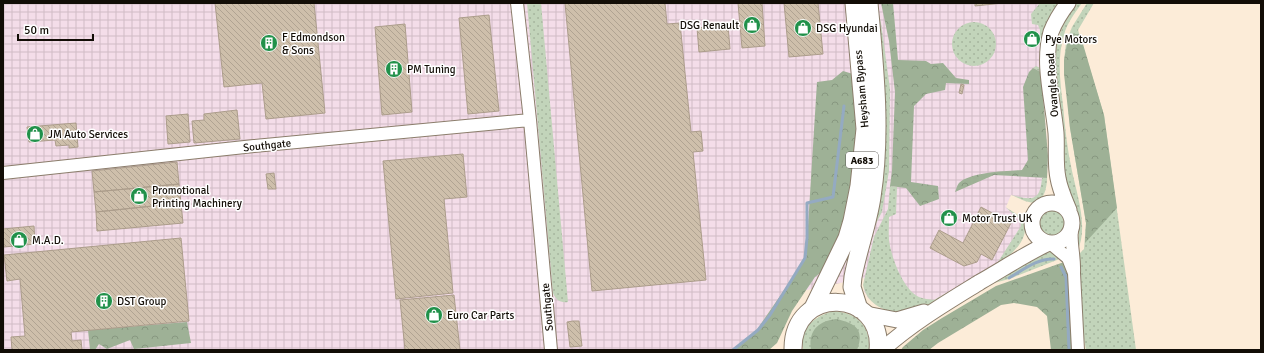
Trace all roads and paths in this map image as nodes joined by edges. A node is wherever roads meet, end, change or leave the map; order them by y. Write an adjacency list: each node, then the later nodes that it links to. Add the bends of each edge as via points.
1 (517, 3): 5 (street, Southgate)
2 (854, 3): 15 (highway, Heysham Bypass / A683, via 865,129 859,186 847,238)
3 (869, 3): 17 (highway, Heysham Bypass / A683, via 876,80 877,144 872,198 852,277 852,287)
4 (1068, 3): 6 (main road, Ovangle Road, via 1051,33 1049,45)
5 (530, 120): 7 (street, Southgate); 19 (street, Southgate)
6 (1057, 171): 8 (main road, Ovangle Road, via 1052,190); 9 (main road, Ovangle Road, via 1060,189)
7 (3, 173)
8 (1043, 205): 9 (main road, via 1054,202); 10 (main road, via 1034,214)
9 (1069, 210): 11 (main road)
10 (1032, 227): 12 (main road, via 1038,238); 13 (main road, via 1021,249)
11 (1072, 228): 12 (main road, via 1062,241); 14 (street)
12 (1050, 243): 13 (main road); 14 (street, via 1065,254)
13 (998, 271): 16 (main road)
14 (1074, 273): 22 (street)
15 (813, 308): 17 (highway, via 836,302 848,304); 18 (highway, A683, via 796,328)
16 (934, 310): 17 (main road, via 897,320); 21 (main road, via 902,332)
17 (863, 312): 20 (highway, A683, via 877,333)
18 (790, 347)
19 (551, 350)
20 (878, 350)
21 (882, 350)
22 (1078, 350)

